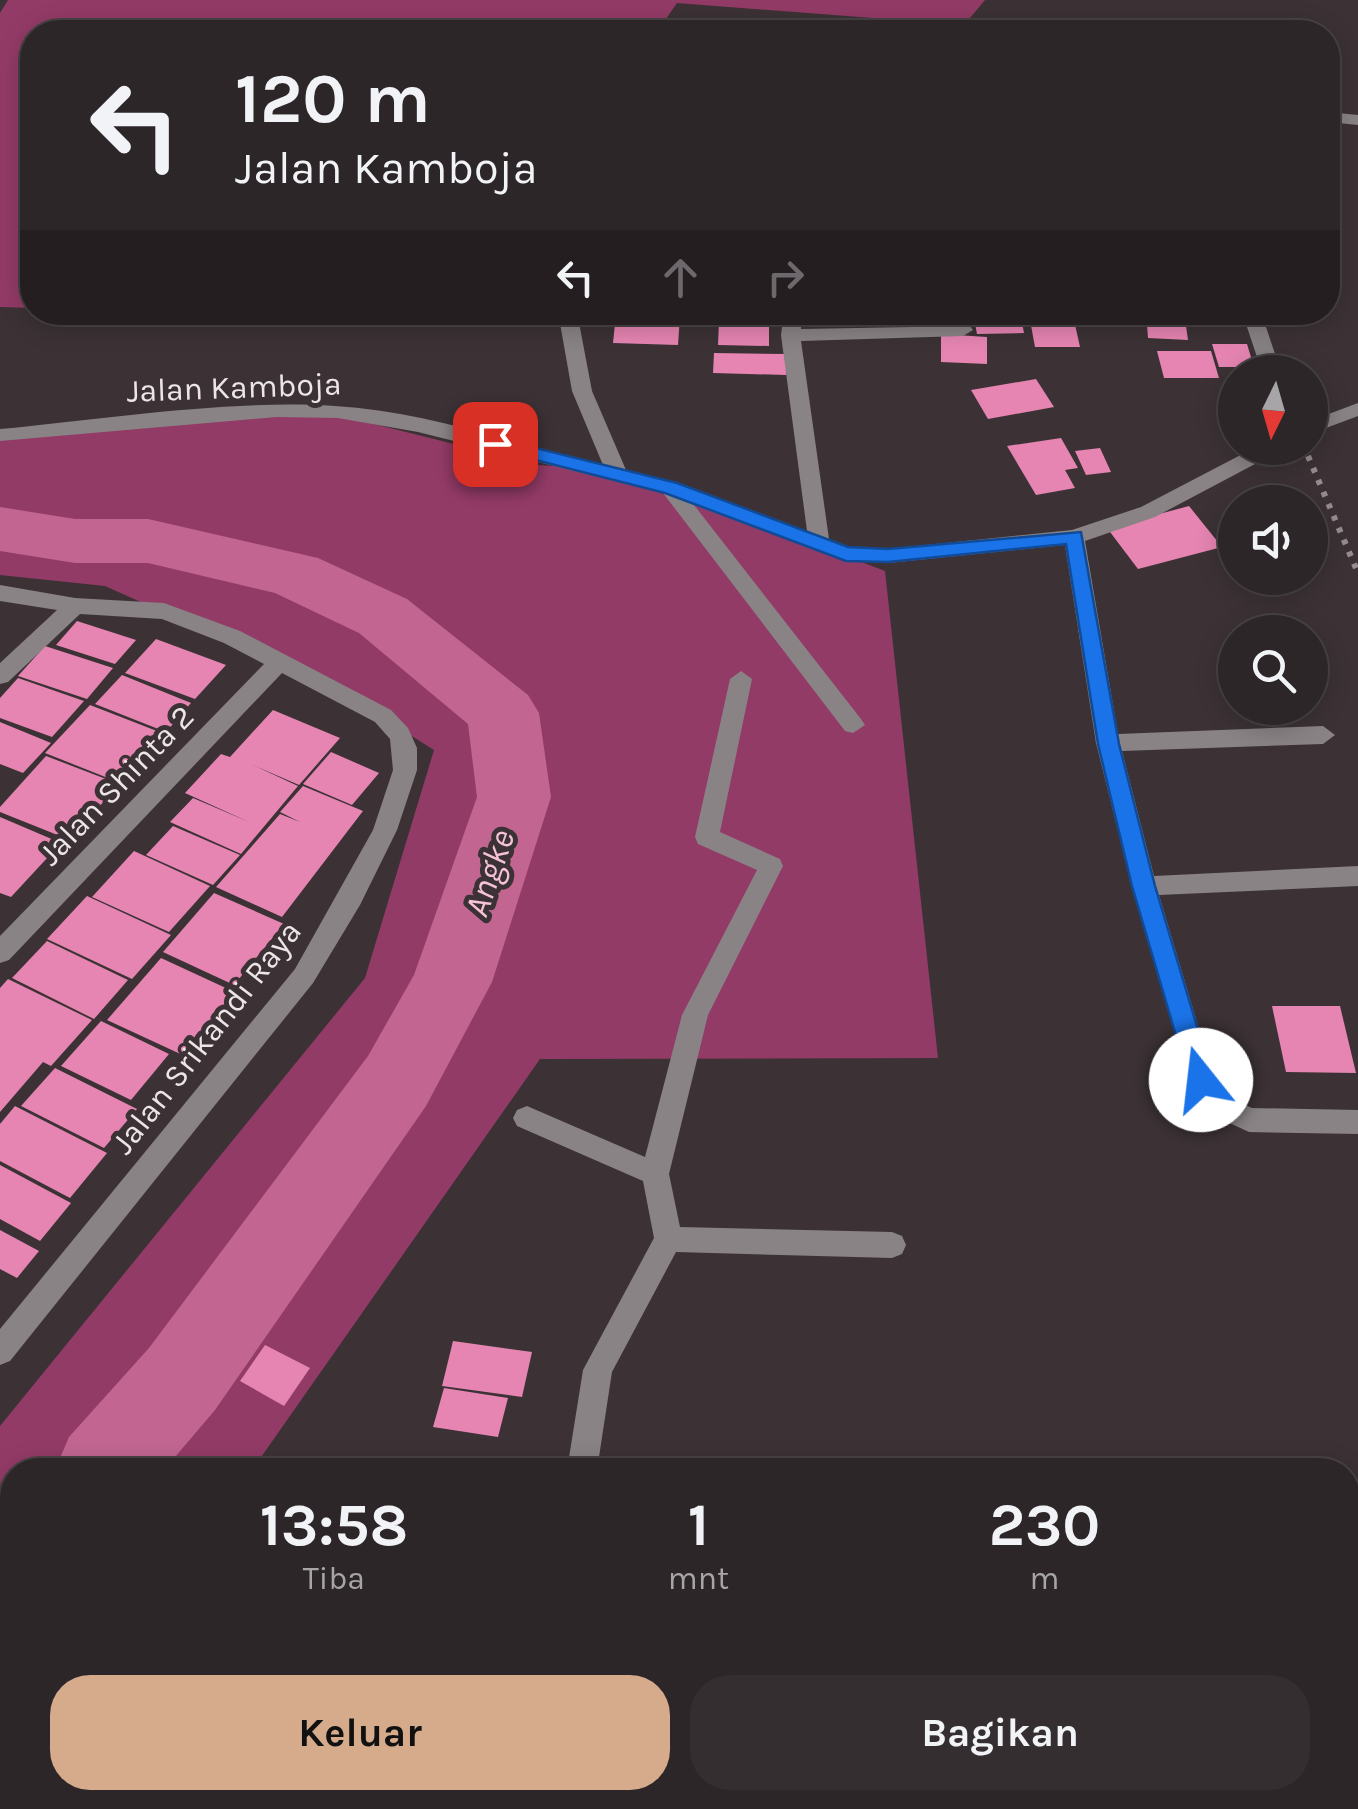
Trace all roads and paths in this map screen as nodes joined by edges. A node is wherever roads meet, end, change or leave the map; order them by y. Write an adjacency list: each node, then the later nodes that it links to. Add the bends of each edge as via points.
1 (569, 325): 12 (street, via 582,391)
2 (792, 325): 5 (street)
3 (1256, 325): 6 (street)
4 (963, 330): 5 (street)
5 (791, 335): 15 (street)
6 (1266, 355)
7 (1358, 409): 8 (street)
8 (1328, 421)
9 (0, 434): 12 (street, Jalan Kamboja, via 338,412)
10 (1238, 465): 14 (street, Jalan Kamboja, via 1148,512)
11 (1311, 465): 16 (path)
12 (617, 474): 13 (street, Jalan Kamboja)
13 (670, 488): 15 (street, Jalan Kamboja); 22 (street)
14 (1074, 537): 15 (street, Jalan Kamboja, via 888,556 846,554); 24 (street)
15 (820, 542)
16 (1358, 573)
17 (0, 593): 18 (street, Jalan Srikandi Raya)
18 (75, 606): 19 (street, Jalan Srikandi Raya, via 164,612); 20 (street)
19 (280, 662): 27 (street, Jalan Shinta 2); 33 (street, Jalan Srikandi Raya, via 383,716 400,732 407,752 399,790 358,885 304,976)
20 (0, 676)
21 (741, 678): 30 (street, via 707,837 771,866 695,1015)
22 (853, 725)
23 (1323, 735): 24 (street)
24 (1108, 744): 26 (street)
25 (1358, 876): 26 (street)
26 (1144, 886): 29 (street, via 1201,1080 1220,1106 1249,1120)
27 (0, 953)
28 (527, 1118): 30 (street)
29 (1358, 1122)
30 (655, 1174): 31 (street)
31 (668, 1239): 32 (street); 34 (street, via 598,1370)
32 (892, 1245)
33 (0, 1351)
34 (584, 1458)

